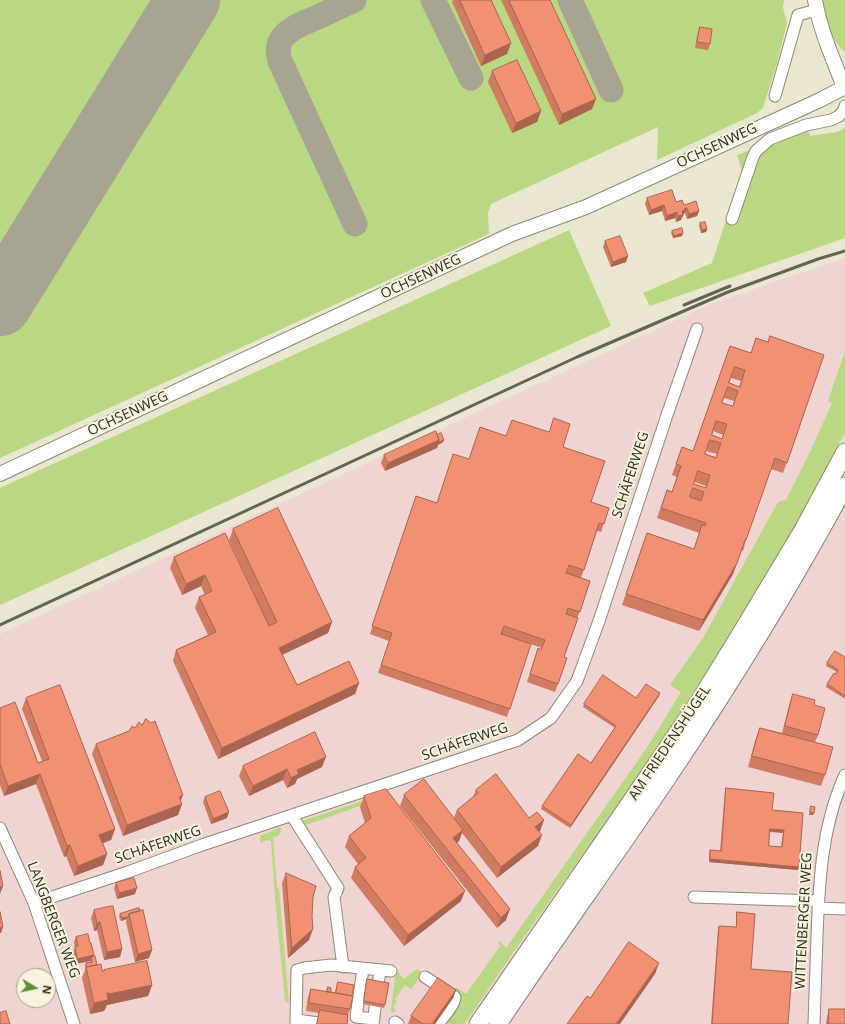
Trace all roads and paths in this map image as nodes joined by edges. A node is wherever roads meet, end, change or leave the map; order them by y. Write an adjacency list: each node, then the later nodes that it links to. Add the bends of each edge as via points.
1 (816, 5): 2 (main road); 5 (street, via 798,15)
2 (829, 50): 3 (main road); 4 (main road)
3 (845, 60)
4 (845, 89): 10 (main road, OCHSENWEG, via 586,207 512,234)
5 (775, 96)
6 (845, 106): 7 (street, via 839,116 770,139 756,151)
7 (732, 219)
8 (697, 329): 13 (street, SCHÄFERWEG, via 578,681 551,718 518,740)
9 (845, 452): 27 (highway, AM FRIEDENSHÜGEL, via 803,530 700,700)
10 (0, 474)
11 (845, 486): 28 (highway, AM FRIEDENSHÜGEL, via 714,708)
12 (845, 775): 17 (street, WITTENBERGER WEG, via 832,810 824,847)
13 (292, 816): 16 (street, SCHÄFERWEG); 19 (street, via 338,888 334,897)
14 (0, 828): 16 (street, LANGBERGER WEG)
15 (694, 897): 17 (street)
16 (34, 903): 24 (street, LANGBERGER WEG)
17 (818, 904): 18 (street); 29 (street, WITTENBERGER WEG)
18 (845, 909)
19 (343, 966): 20 (street); 22 (street, via 330,965 297,970)
20 (363, 969): 23 (street, via 356,1018); 23 (street, via 386,971)
21 (425, 977): 26 (street, via 455,998)
22 (296, 1022): 25 (street)
23 (374, 1022)
24 (74, 1024)
25 (327, 1024)
26 (438, 1024)
27 (478, 1024)
28 (498, 1024)
29 (814, 1024)

